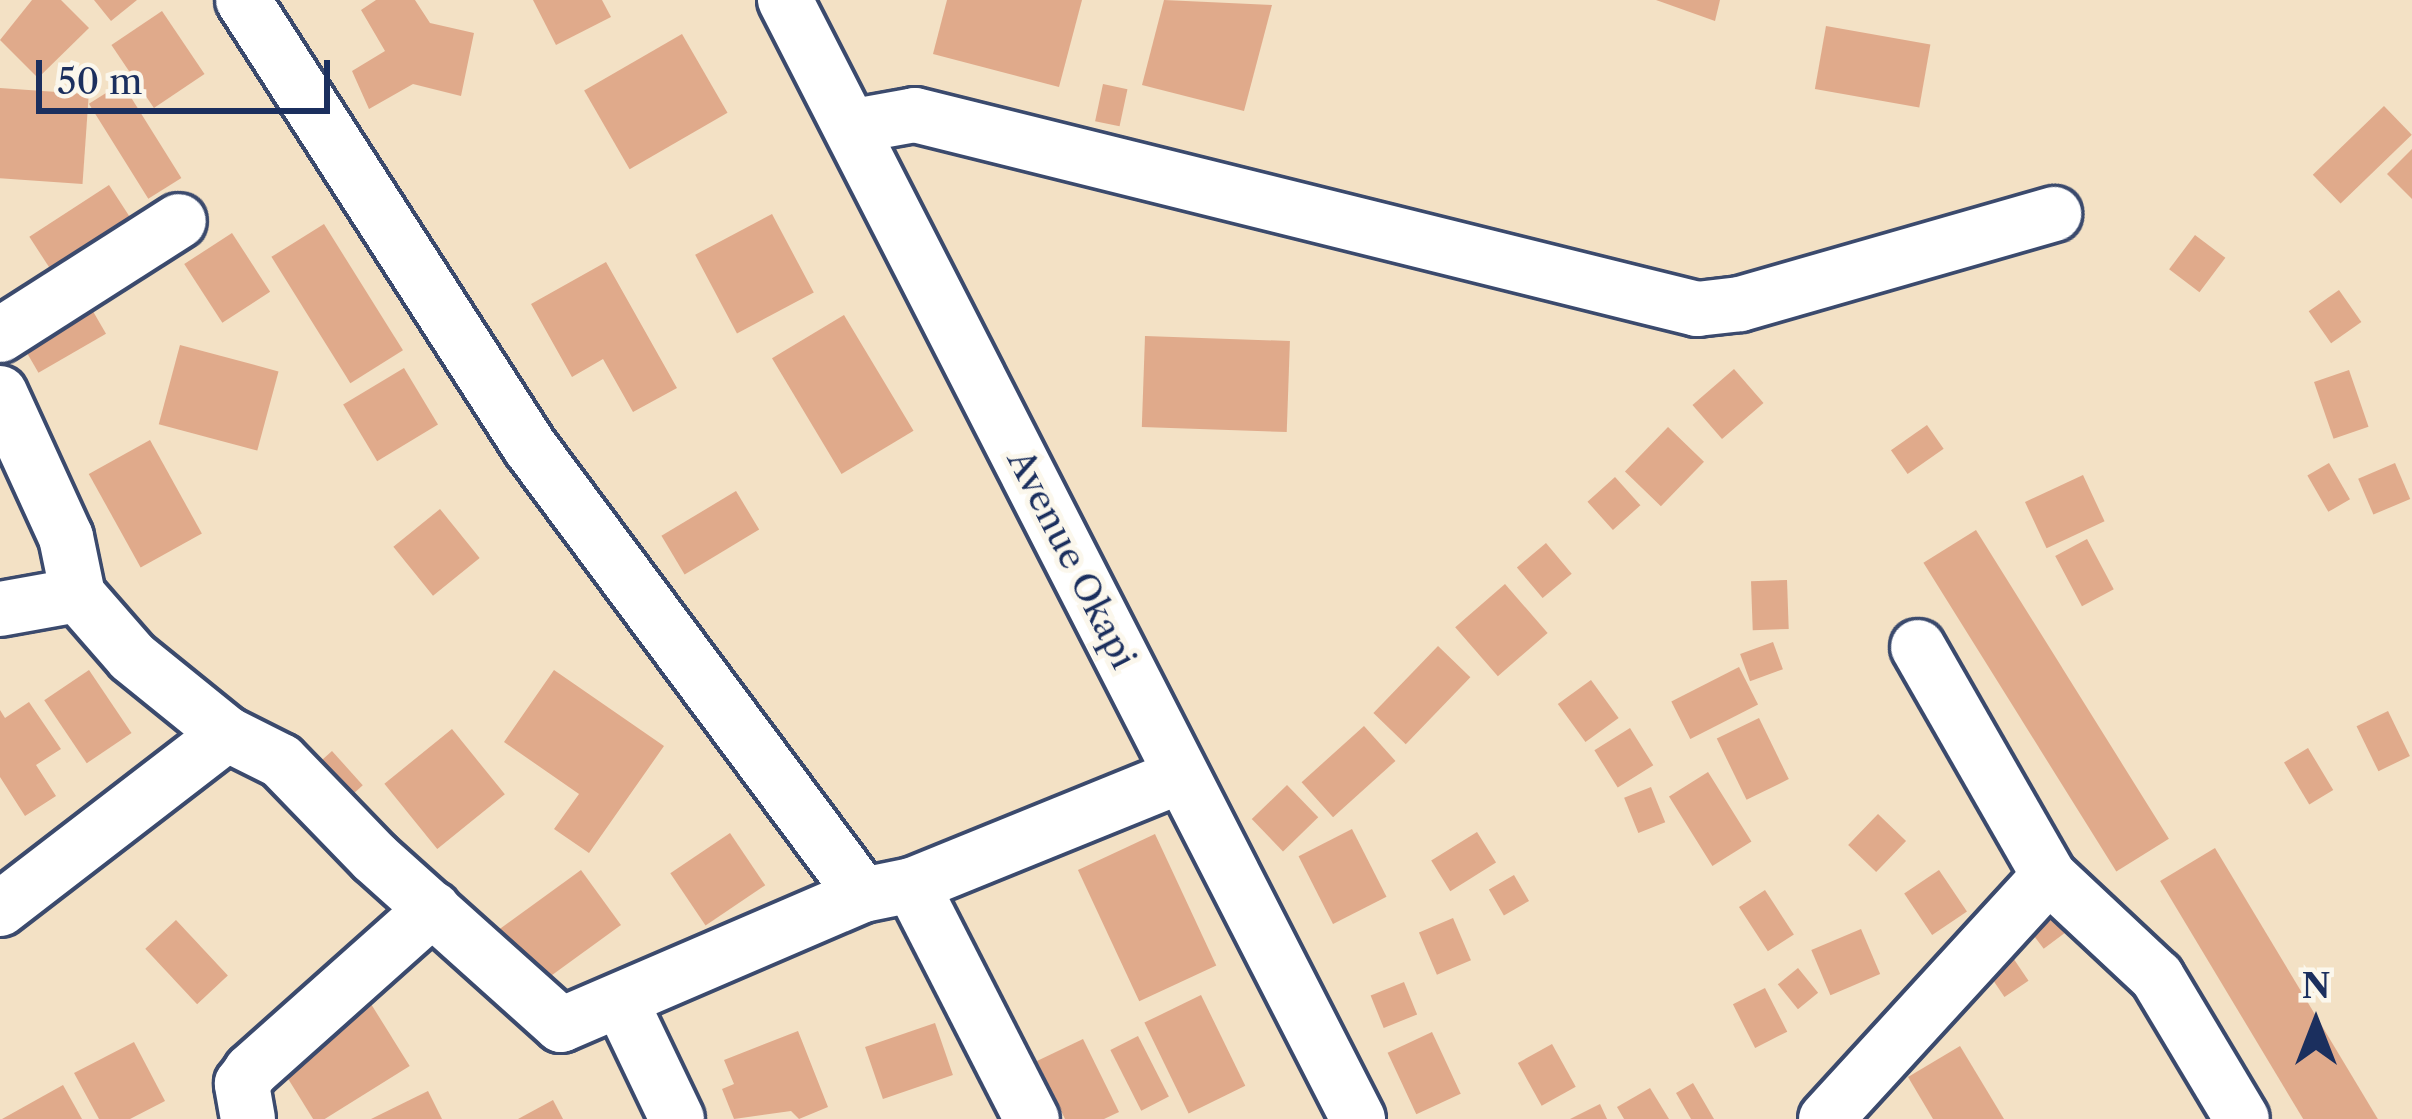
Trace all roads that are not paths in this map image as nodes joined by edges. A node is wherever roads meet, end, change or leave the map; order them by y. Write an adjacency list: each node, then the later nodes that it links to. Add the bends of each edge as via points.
1 (243, 0): 14 (street, via 530,447)
2 (785, 0): 3 (street, Avenue Okapi)
3 (854, 126): 4 (street, via 915,115 1697,308 1740,304); 12 (street, Avenue Okapi)
4 (2054, 214)
5 (179, 221): 6 (street)
6 (0, 335)
7 (0, 393): 8 (street, via 66,537)
8 (78, 595): 9 (street); 11 (street, via 132,658)
9 (0, 609)
10 (1918, 647): 13 (street)
11 (227, 734): 15 (street); 16 (street, via 281,760)
12 (1180, 776): 14 (street); 21 (street, Avenue Okapi)
13 (2049, 876): 22 (street); 23 (street, via 2157,976)
14 (887, 890): 17 (street); 20 (street)
15 (0, 909)
16 (433, 909): 17 (street, via 549,1021 575,1025); 18 (street, via 251,1071 242,1084)
17 (622, 1004): 19 (street)
18 (248, 1119)
19 (677, 1119)
20 (1032, 1119)
21 (1358, 1119)
22 (1826, 1119)
23 (2242, 1119)

